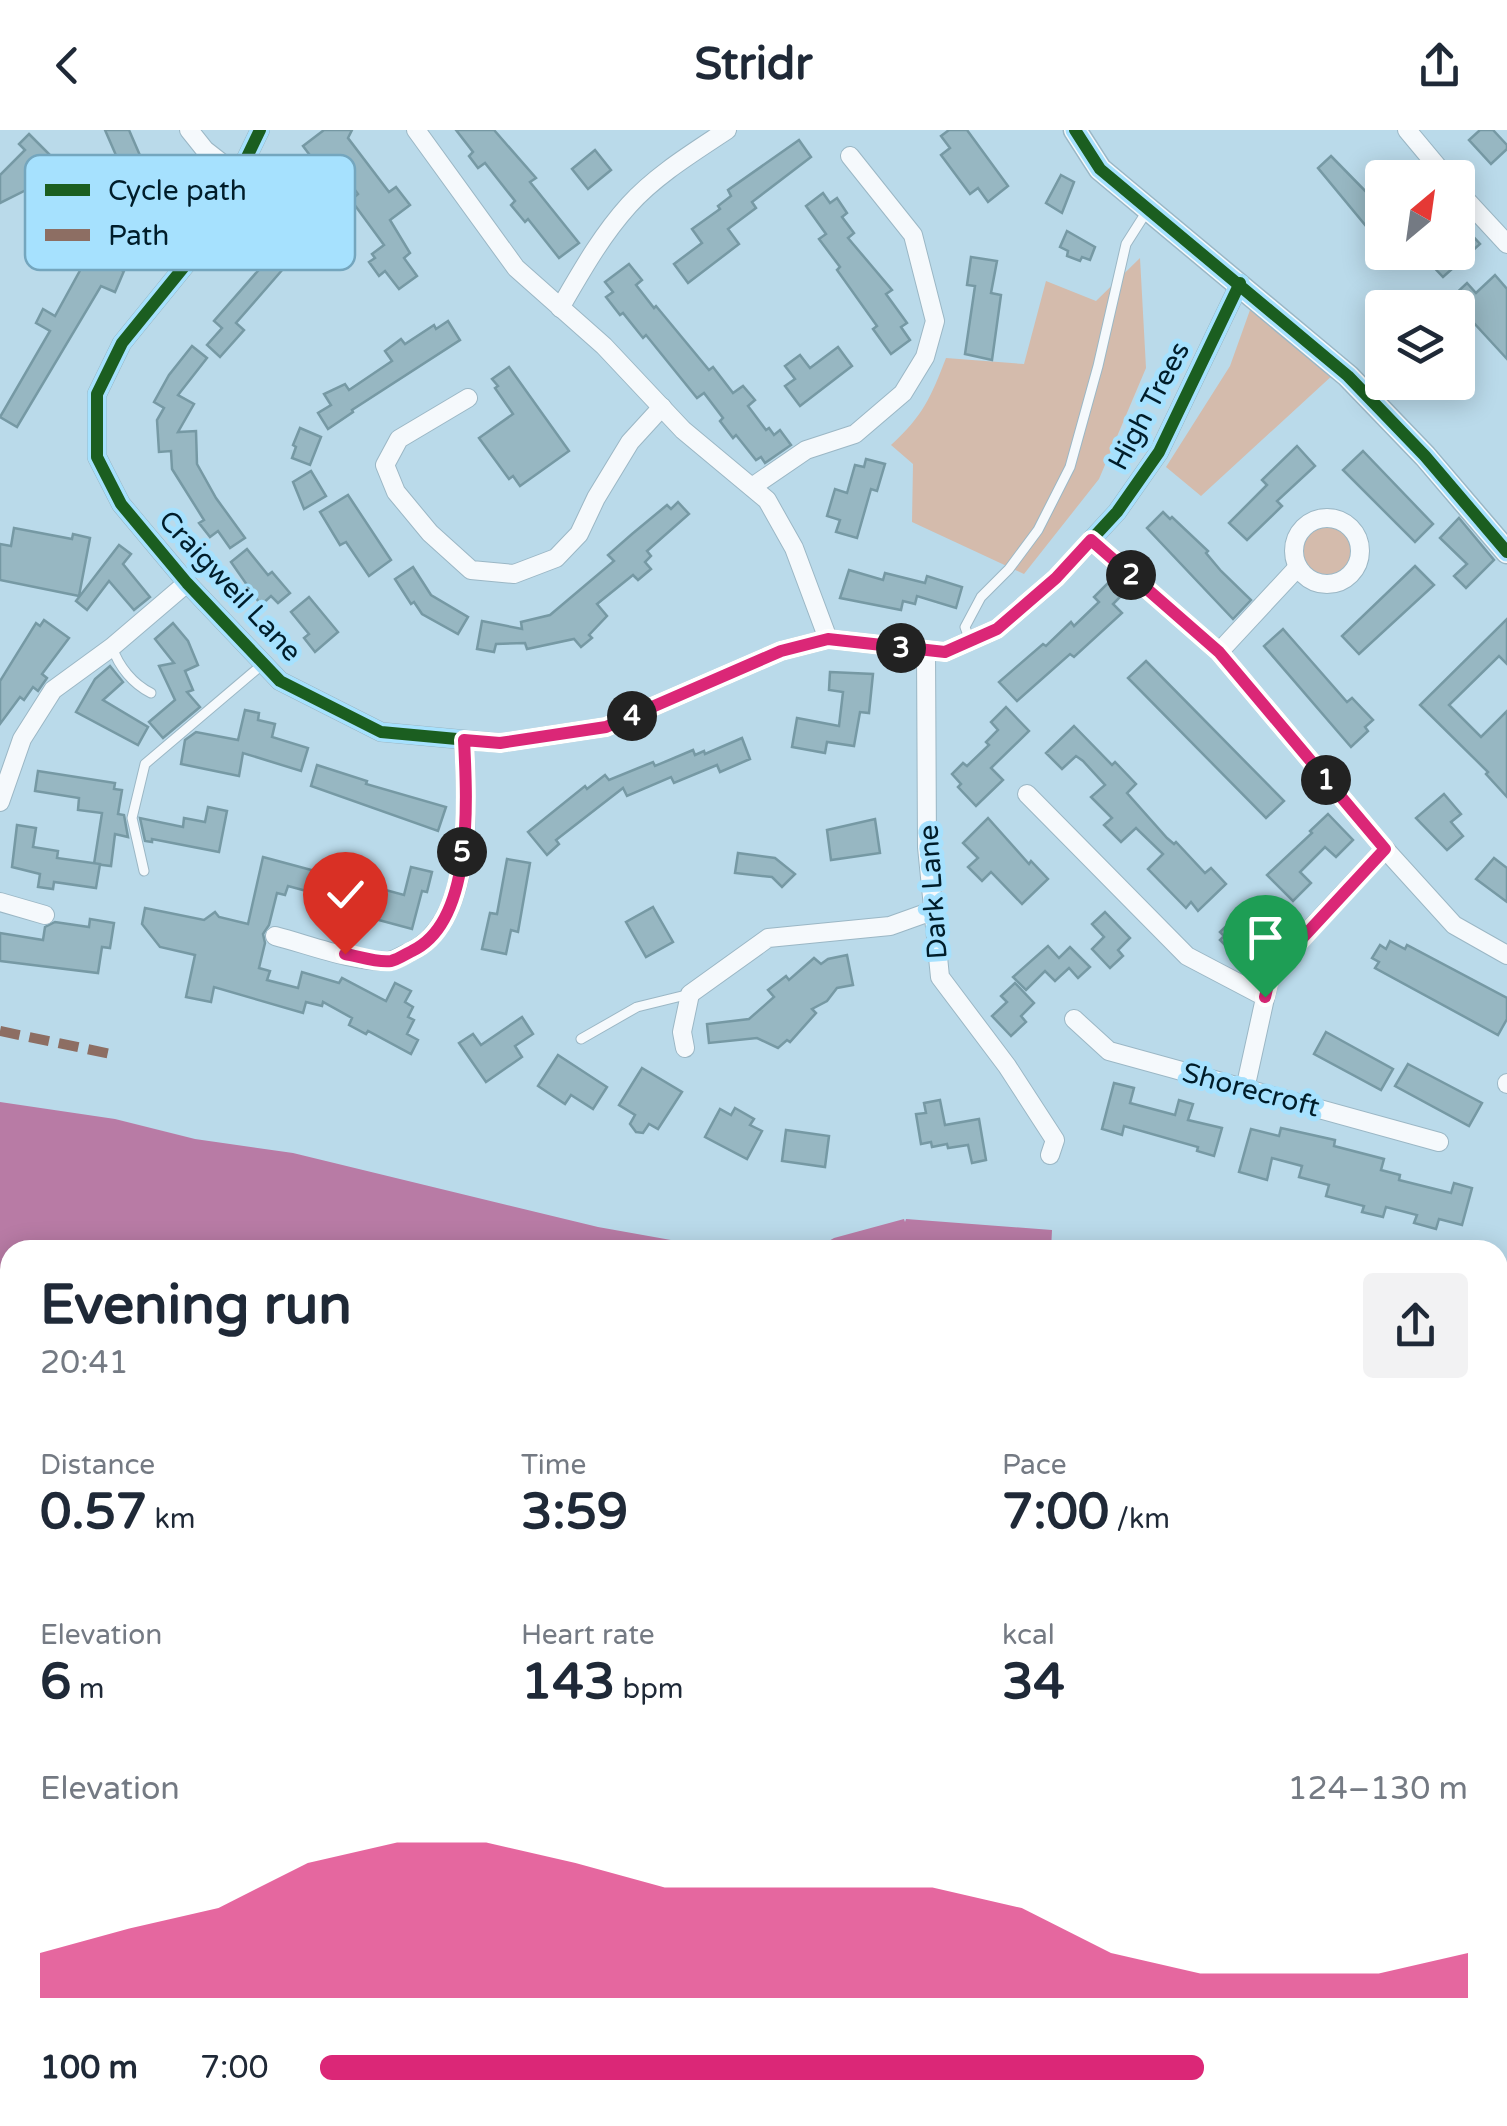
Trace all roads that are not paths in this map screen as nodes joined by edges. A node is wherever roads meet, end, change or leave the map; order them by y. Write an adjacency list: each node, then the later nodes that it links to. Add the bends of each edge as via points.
1 (189, 130): 7 (street)
2 (260, 130): 8 (street, Craigweil Lane)
3 (416, 130): 16 (street, via 516,268)
4 (727, 130): 16 (street, via 631,203)
5 (1076, 130): 12 (street, via 1100,169)
6 (1408, 130): 10 (street)
7 (212, 155)
8 (247, 155)
9 (850, 156): 19 (street, via 913,236 935,321 925,357 903,393 856,434 806,450)
10 (1432, 160)
11 (1475, 209): 13 (street)
12 (1148, 210): 15 (street); 25 (lane, via 1126,244 1070,467 1038,530 982,597 965,628)
13 (1507, 244)
14 (181, 270): 23 (street, Craigweil Lane, via 122,343 97,394 97,457 121,504)
15 (1240, 284): 20 (street, High Trees, via 1159,452); 21 (street, via 1348,376)
16 (560, 308): 18 (street)
17 (468, 398): 18 (street, via 399,439 385,464 396,492 471,570 514,574 556,558 579,534 630,442)
18 (662, 408): 19 (street)
19 (752, 487): 24 (street, via 794,548)
20 (1091, 540): 25 (street, High Trees, via 997,629); 28 (street)
21 (1507, 552)
22 (1298, 567): 28 (street)
23 (187, 583): 26 (street); 29 (street, Craigweil Lane)
24 (828, 639): 27 (street, High Trees); 31 (street, Craigweil Lane, via 781,651 606,727 500,743)
25 (970, 641): 27 (street, High Trees, via 945,652)
26 (112, 647): 30 (lane, via 117,662); 33 (street, via 53,690 34,716)
27 (926, 650): 37 (street, Dark Lane)
28 (1219, 652): 34 (street)
29 (264, 663): 31 (street, Craigweil Lane, via 298,692 381,732); 35 (lane, via 144,764 132,818)
30 (151, 694)
31 (464, 740): 39 (street, via 467,802 460,863 449,914 428,944 391,961)
32 (1027, 794): 42 (street, via 1187,956)
33 (0, 802)
34 (1385, 849): 40 (street, via 1454,924); 42 (street, via 1271,972)
35 (144, 871)
36 (0, 902): 38 (street)
37 (932, 911): 41 (street, via 890,926 768,938); 48 (street, Dark Lane, via 940,977 1055,1140)
38 (44, 915)
39 (275, 936)
40 (1507, 956)
41 (690, 994): 44 (lane, via 638,1007); 45 (street)
42 (1265, 997): 46 (street)
43 (1074, 1020): 46 (street, Shorecroft, via 1109,1051)
44 (580, 1039)
45 (685, 1048)
46 (1245, 1088): 47 (street, Shorecroft)
47 (1438, 1142)
48 (1050, 1155)

